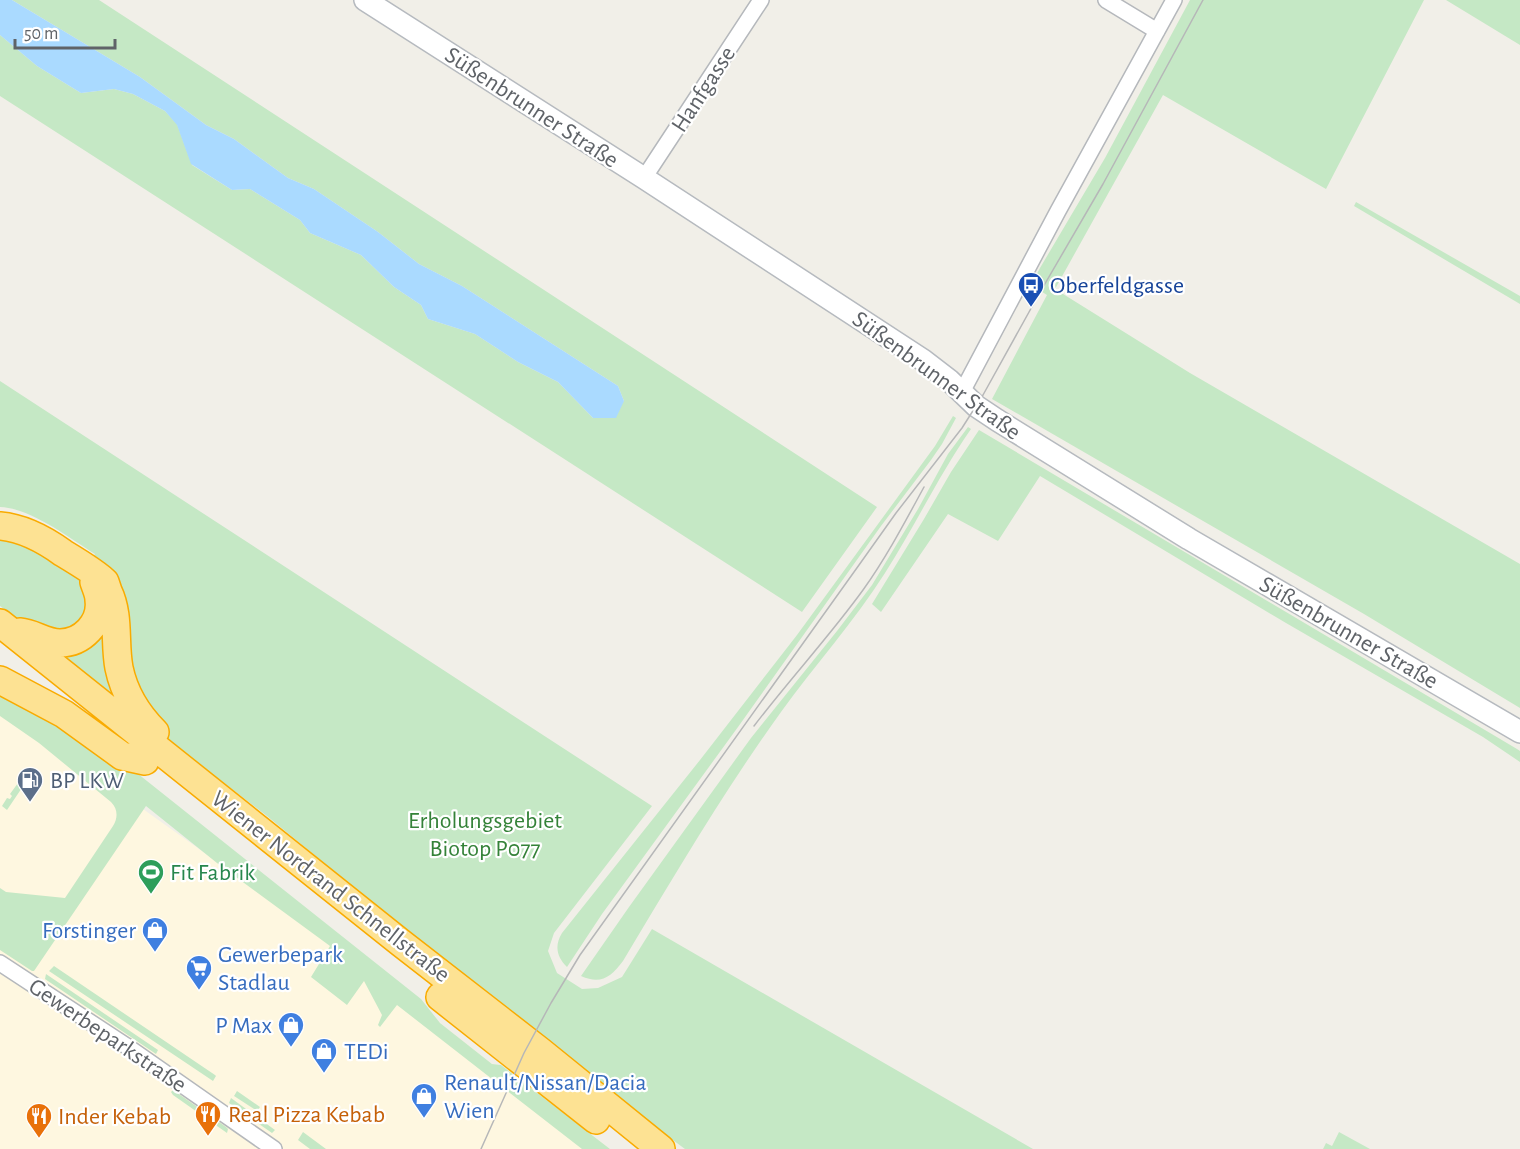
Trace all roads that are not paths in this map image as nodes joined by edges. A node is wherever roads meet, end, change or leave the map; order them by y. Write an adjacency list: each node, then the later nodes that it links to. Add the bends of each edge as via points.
1 (365, 0): 6 (street, Süßenbrunner Straße)
2 (761, 0): 6 (street, Hanfgasse)
3 (1106, 0): 5 (street)
4 (1173, 0): 5 (street)
5 (1157, 31): 7 (street)
6 (644, 178): 7 (street, Süßenbrunner Straße, via 923,360)
7 (962, 392): 12 (street, Süßenbrunner Straße, via 997,420 1170,527)
8 (0, 526): 9 (highway, via 29,534)
9 (89, 570): 10 (highway, via 100,602 89,632 76,641 60,643 30,633); 13 (highway, via 104,582 112,599 119,667 133,705 160,737)
10 (3, 633): 13 (highway, Wiener Nordrand Schnellstraße)
11 (0, 680): 13 (highway, via 64,714 122,756)
12 (1520, 732)
13 (155, 758): 16 (highway, Wiener Nordrand Schnellstraße); 17 (highway, Wiener Nordrand Schnellstraße, via 401,943)
14 (0, 963): 15 (street, Gewerbeparkstraße)
15 (274, 1149)
16 (632, 1149)
17 (661, 1149)

